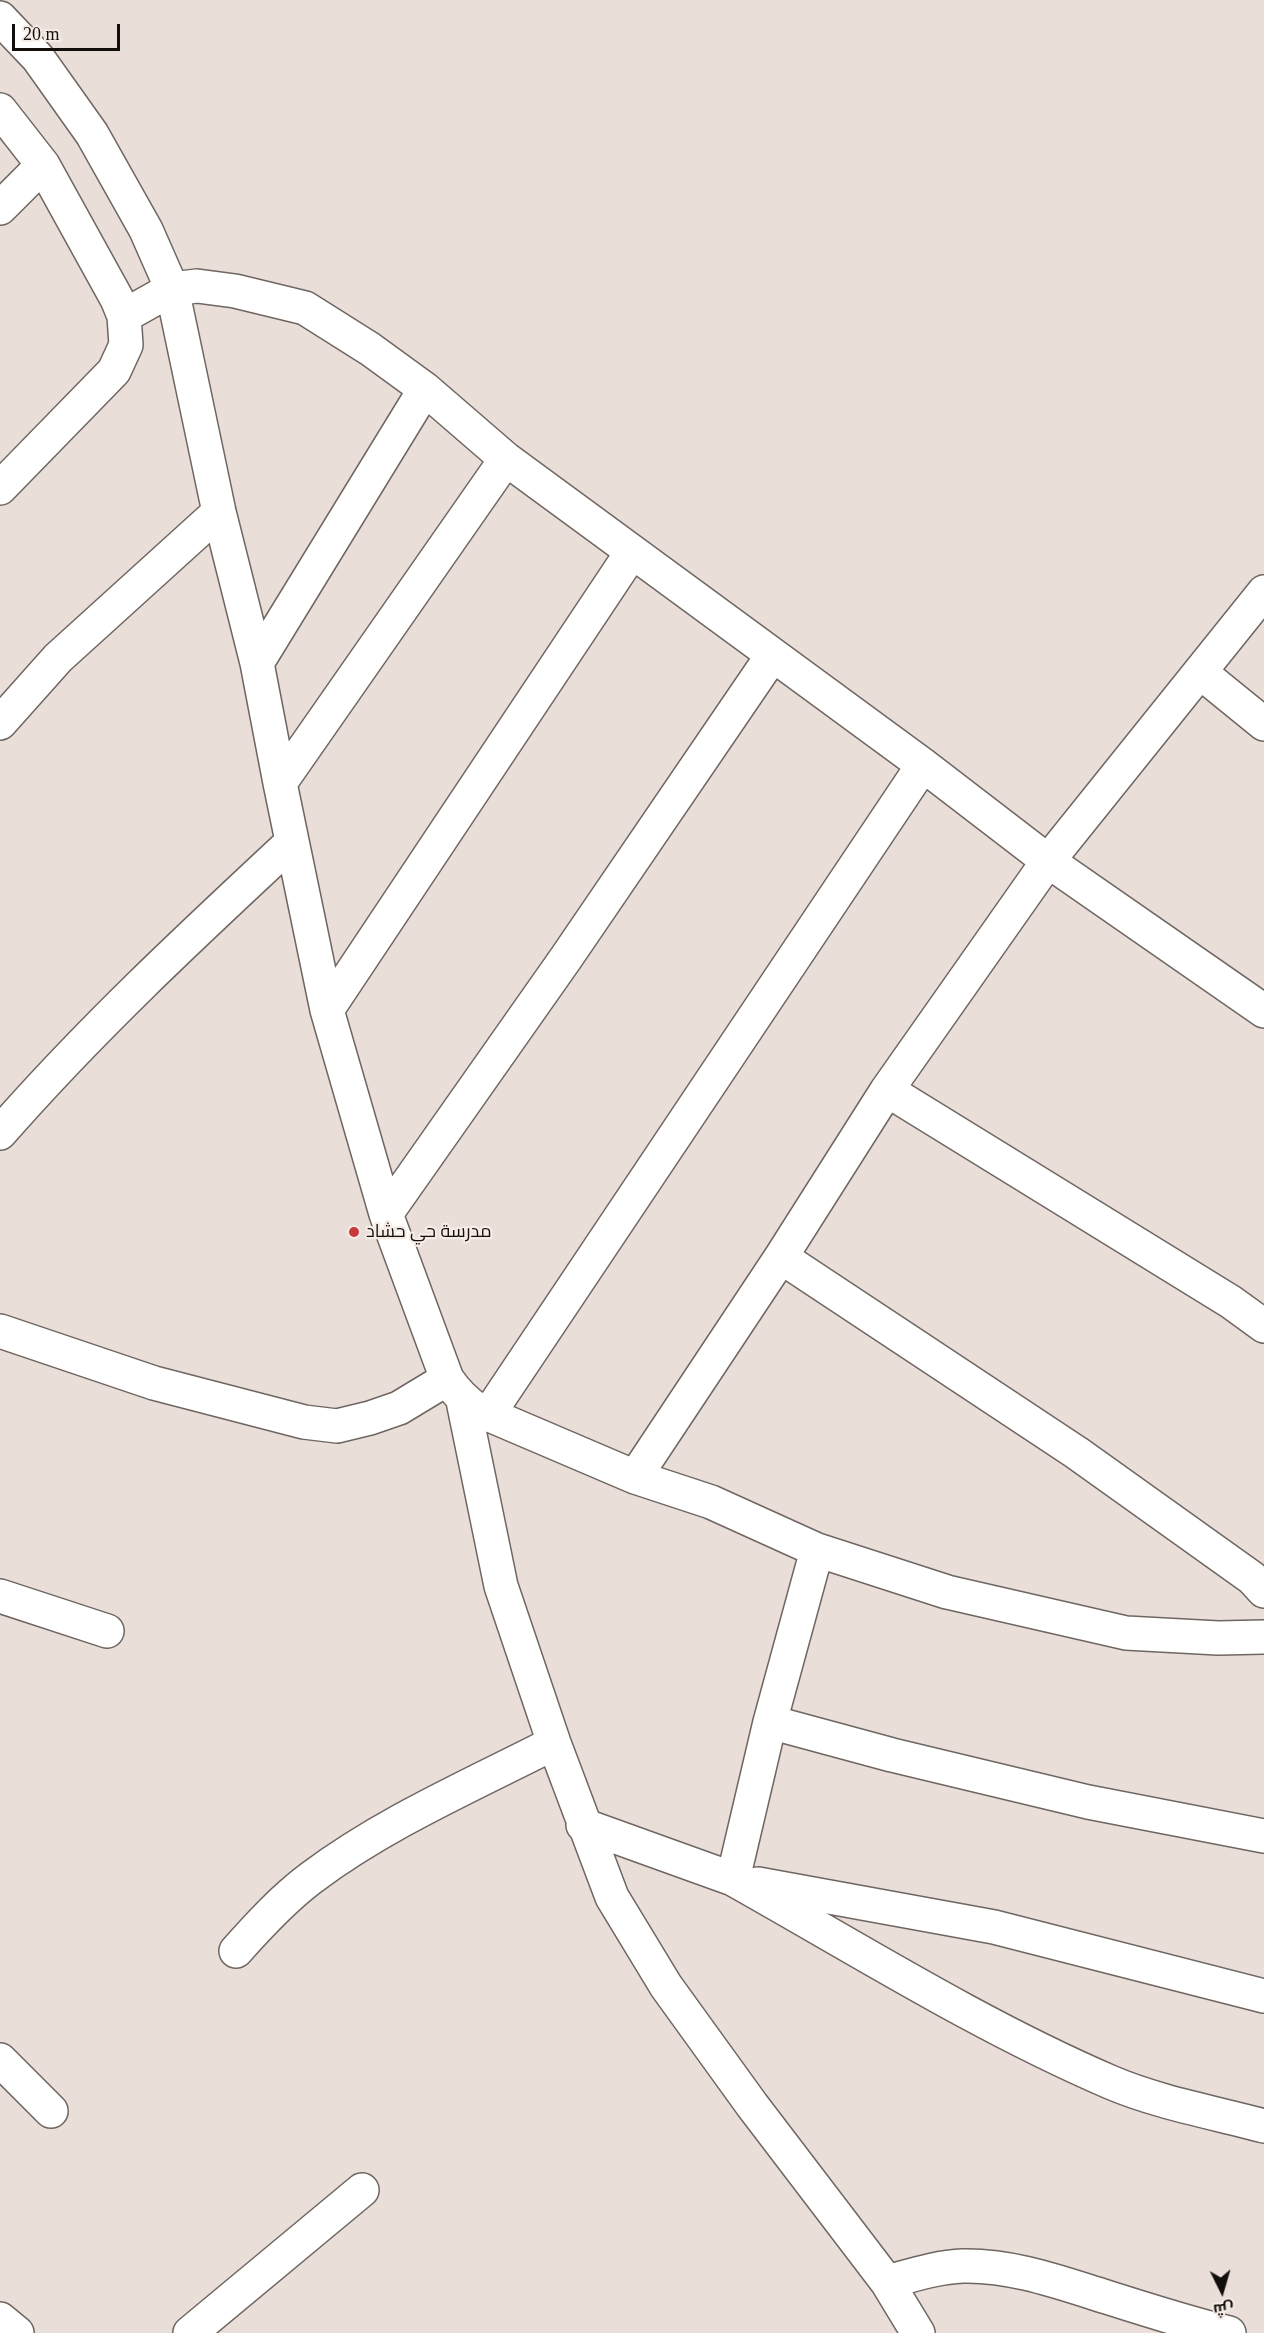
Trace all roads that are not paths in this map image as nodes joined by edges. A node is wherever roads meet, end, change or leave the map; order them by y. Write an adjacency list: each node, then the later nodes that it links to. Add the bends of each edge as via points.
1 (0, 18): 5 (street, via 38,58 92,134 146,230)
2 (0, 110): 3 (street)
3 (43, 165): 4 (street); 6 (street)
4 (0, 208)
5 (172, 289): 6 (street); 7 (street, via 215,288 305,308); 10 (street)
6 (124, 316): 9 (street, via 126,345 114,371)
7 (425, 389): 8 (street); 14 (street)
8 (506, 459): 11 (street); 19 (street)
9 (0, 488)
10 (219, 512): 14 (street); 16 (street, via 58,658)
11 (632, 552): 13 (street); 22 (street)
12 (1264, 592): 15 (street)
13 (772, 656): 18 (street); 26 (street)
14 (257, 663): 19 (street)
15 (1200, 672): 17 (street); 21 (street)
16 (0, 723)
17 (1264, 724)
18 (923, 765): 21 (street); 30 (street)
19 (280, 783): 20 (street)
20 (292, 842): 22 (street); 25 (street, via 54,1072)
21 (1048, 861): 23 (street); 24 (street)
22 (327, 1010): 26 (street)
23 (1264, 1011)
24 (887, 1090): 27 (street); 28 (street)
25 (0, 1133)
26 (386, 1215): 30 (street)
27 (781, 1257): 31 (street); 33 (street, via 1077,1453 1252,1578)
28 (1264, 1326)
29 (0, 1331): 30 (street, via 154,1383 315,1423 337,1426 399,1408)
30 (466, 1398): 31 (street); 38 (street, via 501,1586)
31 (635, 1477): 32 (street, via 711,1502)
32 (818, 1550): 36 (street, via 947,1592 1126,1634); 37 (street)
33 (1264, 1591)
34 (0, 1596): 35 (street)
35 (106, 1631)
36 (1264, 1637)
37 (770, 1722): 40 (street, via 1088,1802); 41 (street)
38 (554, 1743): 39 (street); 42 (street, via 355,1848 279,1905)
39 (583, 1825): 41 (street); 48 (street, via 612,1897 666,1986)
40 (1264, 1836)
41 (733, 1879): 43 (street, via 994,1927); 46 (street, via 904,1977 1112,2084)
42 (236, 1951)
43 (1264, 1996)
44 (0, 2060): 45 (street)
45 (51, 2111)
46 (1264, 2126)
47 (362, 2190): 51 (street)
48 (887, 2282): 52 (street); 53 (street, via 934,2269 963,2266 1022,2271)
49 (0, 2319): 50 (street)
50 (17, 2333)
51 (190, 2333)
52 (918, 2333)
53 (1228, 2333)

